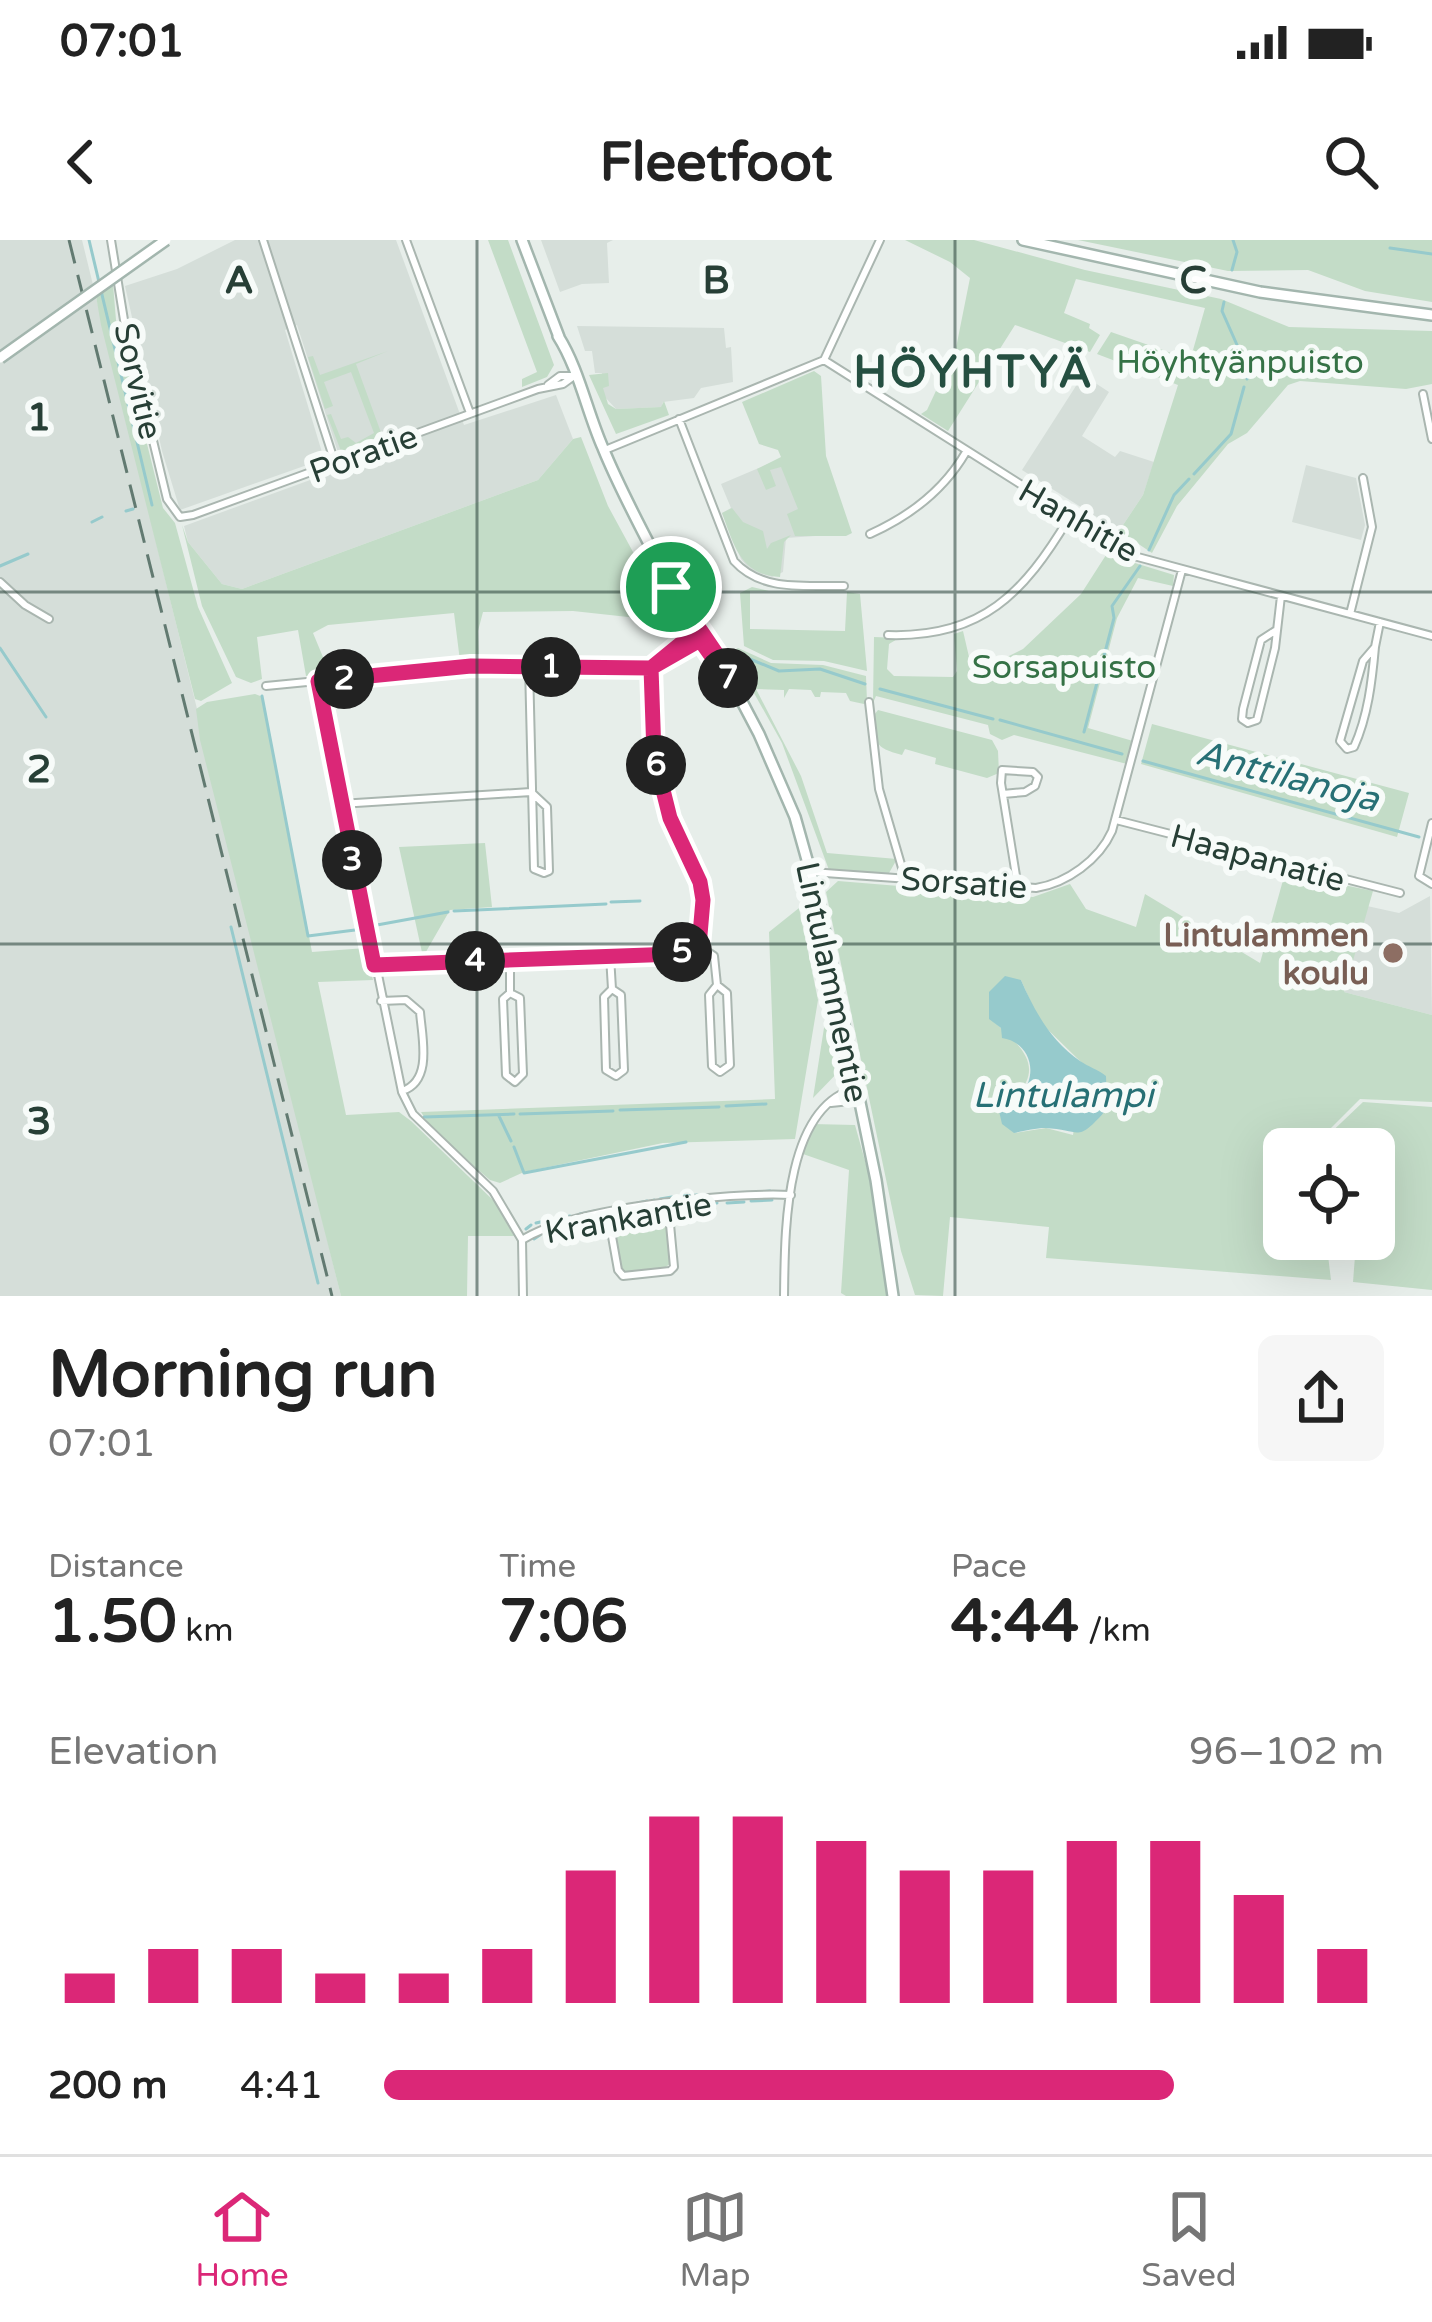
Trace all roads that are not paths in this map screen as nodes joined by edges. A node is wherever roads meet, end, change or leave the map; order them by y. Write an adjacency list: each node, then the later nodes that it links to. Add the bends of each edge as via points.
1 (111, 240): 20 (street, Sorvitie, via 167,500)
2 (166, 240): 9 (street, bridge)
3 (262, 240): 18 (street)
4 (406, 240): 13 (street)
5 (522, 240): 11 (street, Lintulammentie)
6 (1023, 240): 8 (street, via 1259,292)
7 (878, 242): 10 (street)
8 (1432, 315)
9 (0, 358)
10 (824, 360): 14 (street); 17 (street, Hanhitie)
11 (573, 373): 13 (street, Poratie); 16 (street, Lintulammentie)
12 (1423, 394): 15 (street)
13 (470, 413): 18 (street, Poratie)
14 (679, 419): 16 (street); 25 (street, via 744,572 771,584)
15 (1432, 439)
16 (603, 450): 31 (street, Lintulammentie)
17 (967, 452): 21 (street, Hanhitie); 22 (street, via 913,510)
18 (335, 463): 20 (street, Poratie)
19 (1364, 478): 27 (street, via 1372,527)
20 (180, 517)
21 (1070, 518): 23 (street, Hanhitie, via 1117,548); 32 (street, via 1028,580 997,608 951,629)
22 (870, 534)
23 (1182, 569): 26 (street, Hanhitie); 43 (street, Sorsatie)
24 (0, 582): 28 (street)
25 (844, 586)
26 (1281, 596): 27 (street, Hanhitie); 30 (street)
27 (1350, 614): 29 (street, Hanhitie)
28 (49, 619)
29 (1380, 622): 33 (street, Hanhitie); 34 (street)
30 (1275, 631): 30 (street, via 1267,685 1248,723 1243,709 1261,640)
31 (700, 635): 36 (street); 46 (street, Lintulammentie, via 776,770)
32 (888, 635)
33 (1432, 636)
34 (1375, 647): 34 (street, via 1363,661 1340,741 1347,749 1358,738)
35 (529, 666): 36 (street); 37 (street); 40 (street)
36 (651, 668): 51 (street, via 654,754 670,818 700,882)
37 (318, 681): 38 (street); 42 (street)
38 (266, 686)
39 (869, 702): 47 (street, via 879,789)
40 (531, 792): 40 (street, via 534,868 544,873 547,806); 42 (street)
41 (1003, 794): 41 (street, via 1025,792 1038,777 1002,770); 49 (street)
42 (340, 804): 54 (street)
43 (1116, 820): 49 (street, Sorsatie, via 1093,860 1047,886); 50 (street, Haapanatie)
44 (1432, 823): 45 (street)
45 (1429, 848): 48 (street, via 1419,876)
46 (811, 872): 47 (street, Sorsatie); 60 (street, Lintulammentie)
47 (905, 878): 49 (street, Sorsatie)
48 (1432, 884)
49 (1018, 888)
50 (1400, 893)
51 (699, 946): 52 (street); 55 (street, via 714,956)
52 (610, 956): 53 (street); 56 (street)
53 (510, 960): 54 (street); 57 (street)
54 (374, 965): 58 (street)
55 (718, 985): 55 (street, via 727,994 730,1065 720,1072 712,1066 709,995)
56 (612, 988): 56 (street, via 621,995 623,1070 616,1076 606,1070 604,997)
57 (510, 993): 57 (street, via 520,998 524,1074 515,1082 506,1075 503,999)
58 (381, 1001): 59 (street); 59 (street, via 406,1000 420,1012 423,1073)
59 (402, 1092): 64 (street, via 413,1114 493,1191)
60 (858, 1094): 61 (street, via 840,1092 805,1134); 67 (street, Lintulammentie)
61 (791, 1196): 62 (street, Krankantie); 66 (street)
62 (668, 1204): 63 (street, Krankantie); 63 (street, via 670,1270 623,1276)
63 (608, 1214): 64 (street, Krankantie, via 543,1227)
64 (522, 1240): 65 (street, Krankantie)
65 (523, 1296)
66 (784, 1296)
67 (893, 1296)

